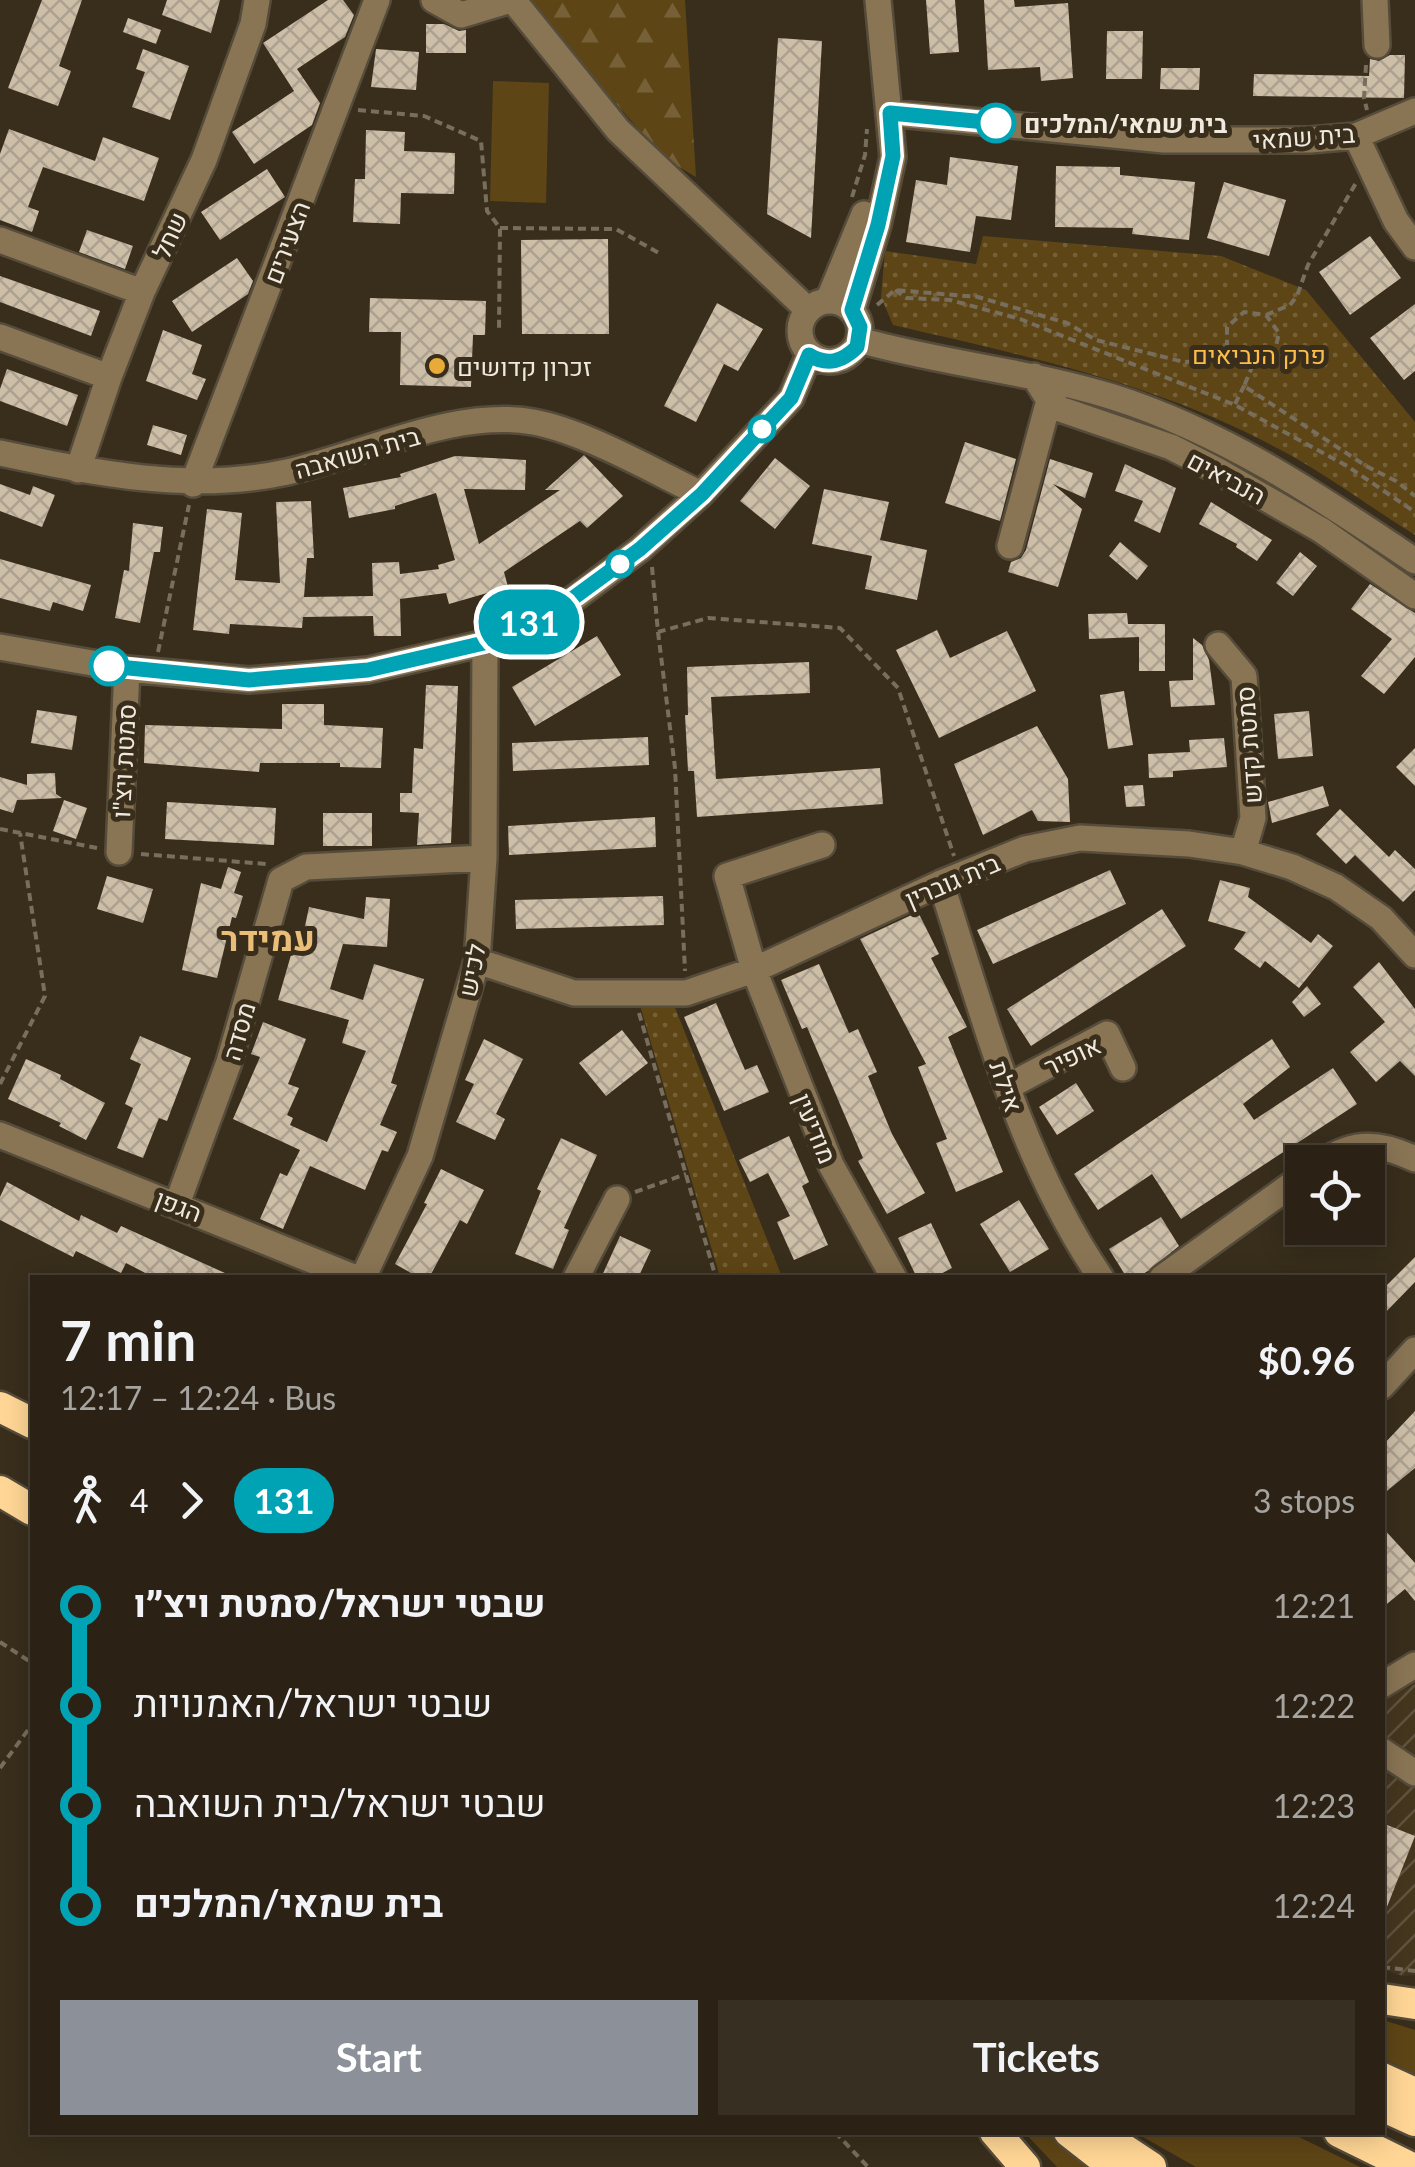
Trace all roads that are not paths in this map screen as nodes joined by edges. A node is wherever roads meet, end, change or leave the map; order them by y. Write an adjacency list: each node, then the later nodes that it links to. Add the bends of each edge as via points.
1 (257, 0): 13 (street, שחל, via 204,160)
2 (377, 0): 23 (street, הצעירים)
3 (434, 0): 4 (street, via 460,15)
4 (512, 0): 14 (street, via 618,130)
5 (878, 0): 9 (street)
6 (1375, 0): 7 (street)
7 (1377, 46)
8 (1415, 111): 10 (street, בית שמאי)
9 (879, 117): 10 (street, בית שמאי, via 1164,140 1310,140); 14 (street, via 862,223)
10 (1364, 132): 12 (street, via 1367,160)
11 (0, 240): 13 (street)
12 (1415, 247)
13 (142, 292): 19 (street, שחל)
14 (836, 304): 16 (street, via 860,327); 17 (street, via 799,333)
15 (0, 337): 19 (street)
16 (860, 340): 17 (street, via 841,360); 18 (street, הנביאים)
17 (809, 355): 24 (street, via 791,398)
18 (1034, 376): 20 (street); 26 (street, הנביאים, via 1162,414 1264,462)
19 (109, 377): 22 (street, שחל)
20 (1048, 400): 25 (street); 27 (street, הנביאים, via 1171,447 1237,481)
21 (0, 454): 22 (street, בית השואבה)
22 (78, 470): 23 (street, בית השואבה)
23 (193, 484): 24 (street, בית השואבה, via 286,472 437,429 535,422)
24 (702, 494): 28 (street, via 565,604)
25 (1010, 546)
26 (1415, 561)
27 (1415, 596)
28 (484, 643): 31 (street, via 368,670 249,680); 35 (street, לכיש)
29 (1218, 645): 34 (street, סמטת קדש, via 1244,676 1254,818)
30 (0, 647): 31 (street)
31 (127, 670): 33 (street, סמטת ויצ"ו)
32 (822, 845): 39 (street, מודיעין, via 727,876)
33 (119, 852)
34 (1244, 852): 36 (street, בית גוברין, via 1080,838 1025,849); 37 (street, בית גוברין, via 1336,887 1381,918)
35 (484, 858): 38 (street, לכיש); 45 (street, מסדה, via 306,867 281,880 229,1062)
36 (951, 879): 39 (street, בית גוברין); 41 (street, אילת)
37 (1415, 954)
38 (477, 961): 39 (street, בית גוברין, via 574,993 686,993); 47 (street, לכיש, via 420,1156)
39 (754, 970): 49 (street, מודיעין, via 830,1165)
40 (1123, 1068): 41 (street, אופיר, via 1106,1034)
41 (1006, 1087): 50 (street, אילת, via 1040,1172)
42 (0, 1135): 45 (street, הגפן)
43 (1285, 1189): 51 (street)
44 (616, 1199): 48 (street)
45 (177, 1204): 46 (street, הגפן)
46 (353, 1275)
47 (361, 1275)
48 (578, 1275)
49 (892, 1275)
50 (1100, 1275)
51 (1166, 1275)
52 (1415, 1350): 53 (street)
53 (1385, 1383)
54 (0, 1406): 55 (highway)
55 (30, 1422)
56 (0, 1473): 57 (highway)
57 (30, 1489)
58 (0, 1491): 59 (highway)
59 (30, 1509)
60 (1415, 1666): 61 (street)
61 (1385, 1683)
62 (1385, 1753): 63 (street)
63 (1415, 1773)
64 (1385, 1999): 65 (highway)
65 (1415, 2004)
66 (1385, 2079): 67 (highway)
67 (1415, 2094)
68 (1385, 2107): 69 (highway)
69 (1415, 2121)
70 (998, 2135): 74 (highway)
71 (1073, 2135): 75 (highway)
72 (1103, 2135): 76 (highway)
73 (1345, 2135): 77 (highway)
74 (1025, 2167)
75 (1113, 2167)
76 (1151, 2167)
77 (1410, 2167)

